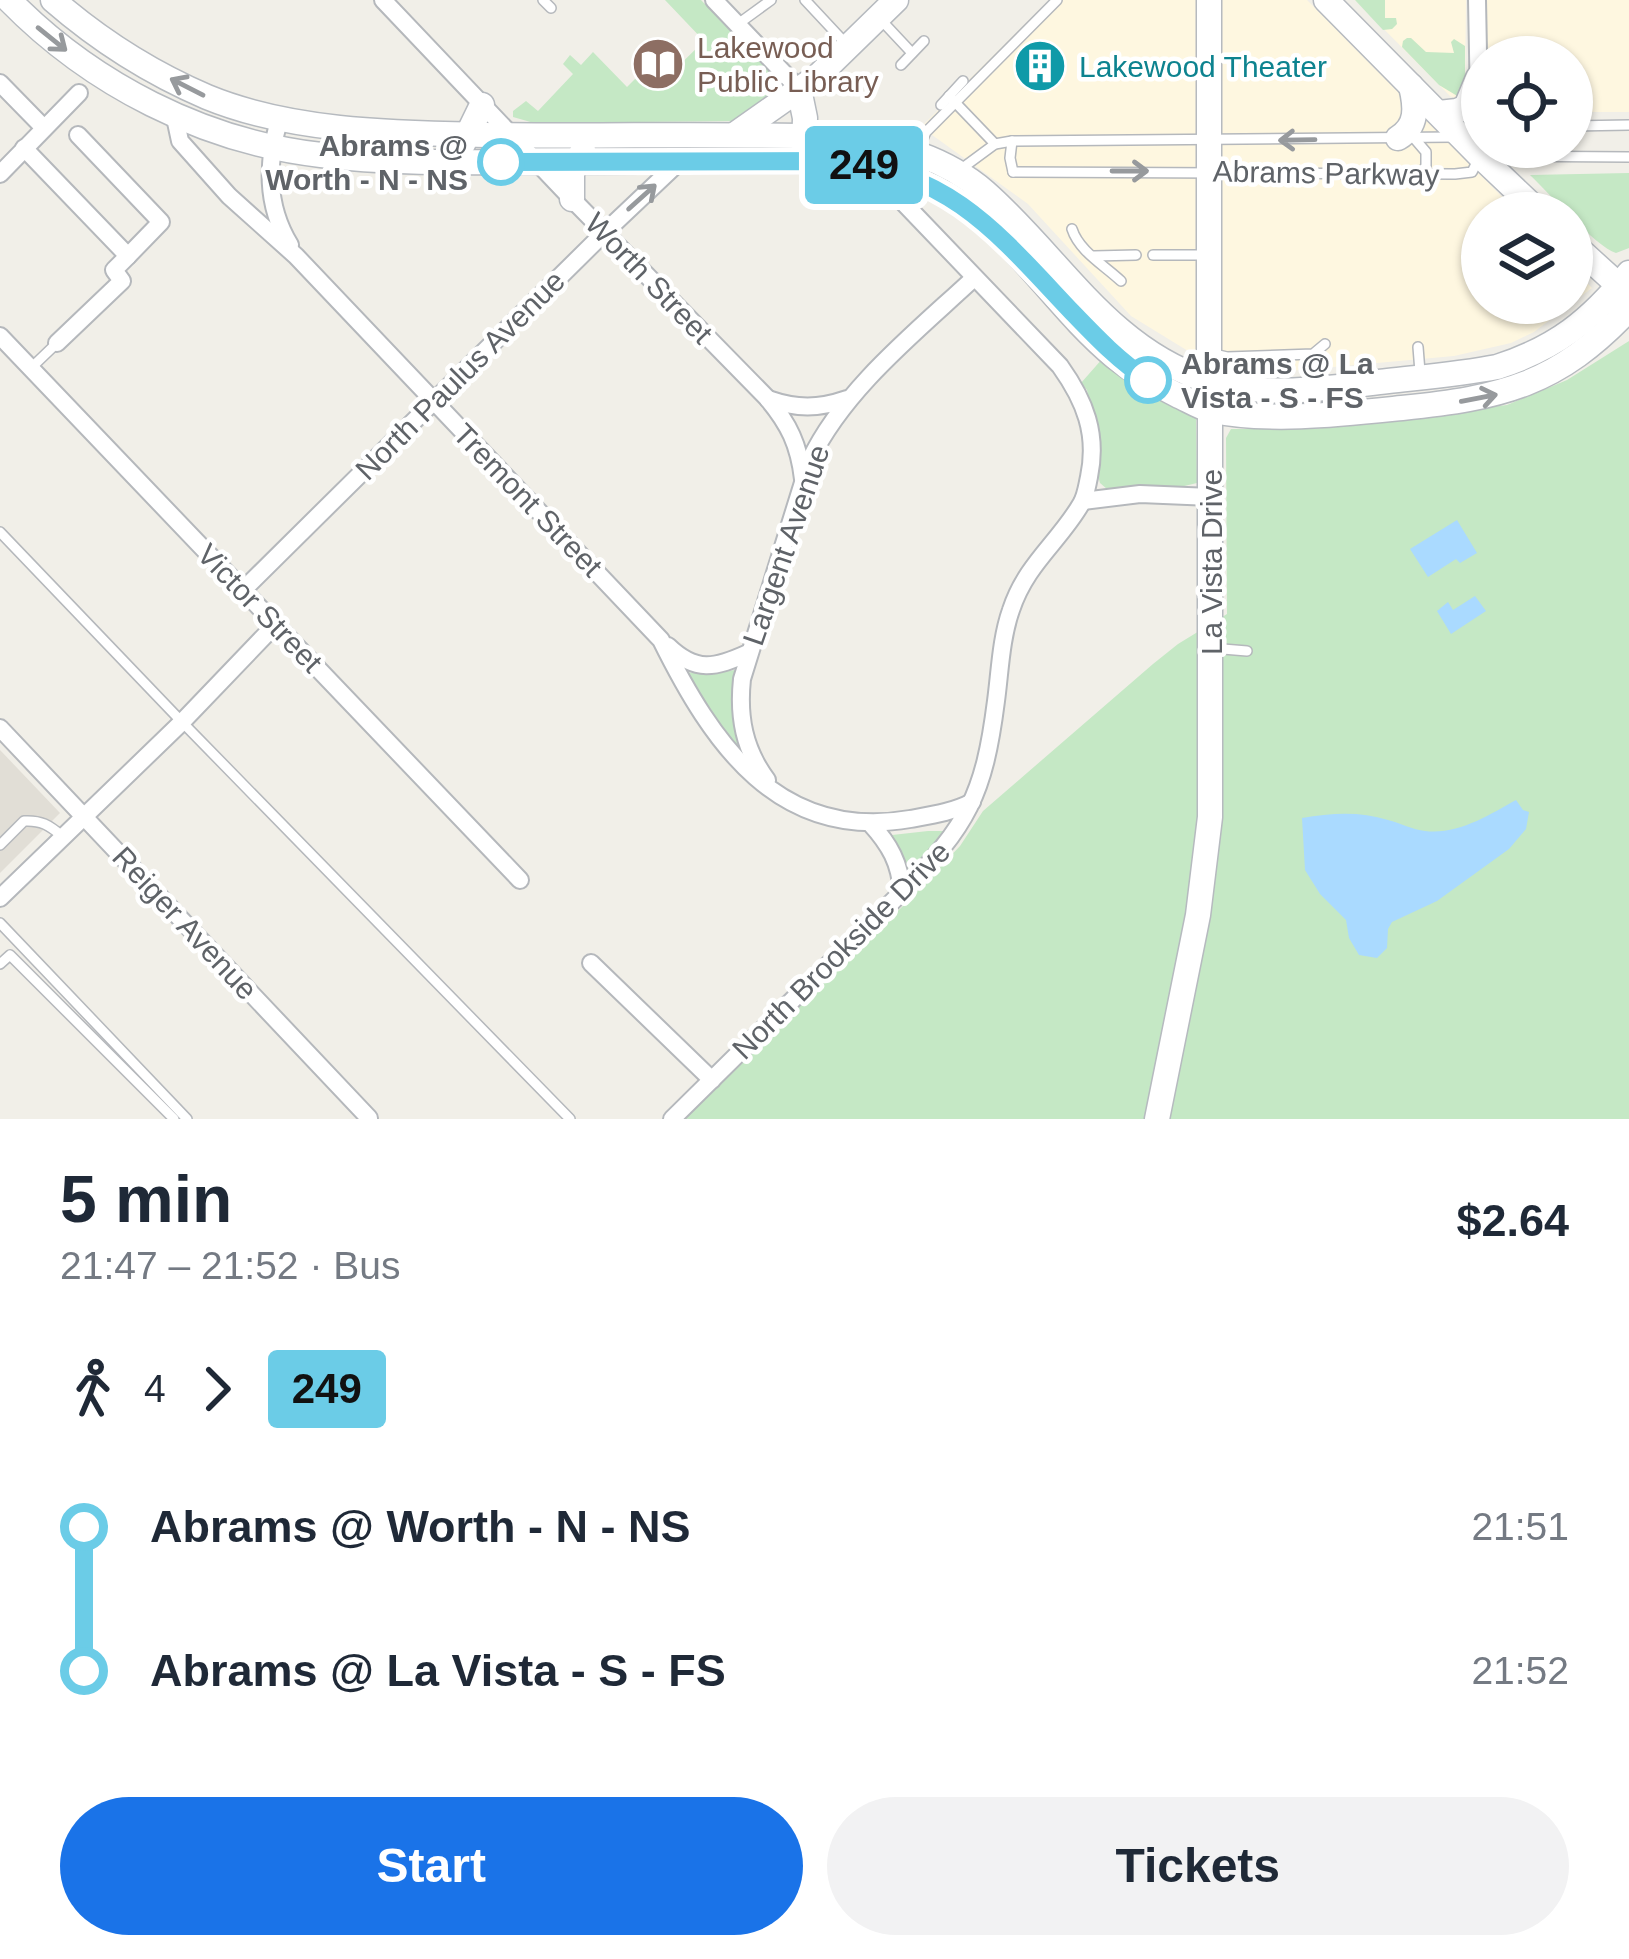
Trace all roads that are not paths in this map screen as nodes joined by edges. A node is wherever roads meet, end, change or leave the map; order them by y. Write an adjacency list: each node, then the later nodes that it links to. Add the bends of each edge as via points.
1 (9, 0): 17 (main road, one-way to 17)
2 (53, 0): 28 (main road, one-way to 2, via 167,77)
3 (382, 0): 24 (street, Worth Street)
4 (770, 0): 11 (lane)
5 (805, 0): 14 (lane)
6 (1057, 0): 23 (lane)
7 (1209, 0): 40 (main road, La Vista Drive)
8 (1326, 0): 20 (main road)
9 (1478, 0): 12 (street)
10 (883, 8): 14 (main road); 15 (lane)
11 (729, 9): 21 (street)
12 (1478, 36)
13 (924, 41): 15 (lane)
14 (848, 46): 21 (main road)
15 (912, 53): 16 (lane)
16 (901, 65)
17 (98, 74): 22 (lane); 26 (main road)
18 (964, 81): 23 (lane)
19 (0, 83): 32 (street)
20 (1412, 86): 27 (main road); 38 (main road)
21 (799, 89): 36 (main road); 45 (main road)
22 (79, 93): 32 (street)
23 (948, 101): 42 (lane); 46 (lane)
24 (482, 105): 33 (main road); 35 (street, Worth Street)
25 (1461, 109): 27 (main road)
26 (174, 112): 43 (main road); 72 (street, Tremont Street, via 180,141)
27 (1439, 112): 31 (main road)
28 (280, 117): 33 (main road); 43 (street, Tremont Street)
29 (1629, 125): 30 (lane)
30 (1593, 126)
31 (1461, 127)
32 (44, 128): 44 (street)
33 (467, 134): 35 (main road); 53 (main road)
34 (78, 135): 71 (street, via 161,222)
35 (510, 135): 37 (main road); 49 (street, Worth Street)
36 (734, 135): 37 (main road); 45 (main road)
37 (597, 136): 50 (main road)
38 (1406, 138): 40 (lane, Abrams Parkway, one-way to 40); 41 (lane, Abrams Parkway); 60 (lane, via 1426,152)
39 (1012, 141): 40 (lane, Abrams Parkway); 42 (lane, Abrams Parkway); 58 (lane)
40 (1209, 141): 56 (main road, La Vista Drive)
41 (1461, 142)
42 (995, 144): 57 (lane, Abrams Parkway)
43 (272, 147): 53 (main road); 72 (street, Tremont Street, via 272,205)
44 (24, 148): 59 (street); 71 (street)
45 (804, 149): 46 (main road, via 860,140); 51 (main road); 52 (main road)
46 (917, 153): 57 (main road)
47 (1593, 154): 48 (lane, Abrams Parkway)
48 (1629, 157)
49 (536, 162): 50 (main road); 53 (main road); 64 (street, Worth Street)
50 (576, 162): 51 (main road); 64 (main road)
51 (679, 162): 66 (street, North Paulus Avenue, one-way to 51)
52 (850, 162): 61 (main road, via 889,158); 93 (main road, via 902,174 960,203 1112,354)
53 (454, 163)
54 (1474, 168): 60 (lane, Abrams Parkway)
55 (1505, 168): 62 (main road)
56 (1209, 171): 58 (lane, Abrams Parkway, one-way to 56); 60 (lane, Abrams Parkway); 70 (main road, La Vista Drive)
57 (956, 172): 61 (main road)
58 (1013, 172): 61 (lane)
59 (0, 174)
60 (1420, 174)
61 (985, 192): 75 (main road)
62 (1524, 192)
63 (899, 198): 76 (street)
64 (572, 200): 66 (street, Worth Street)
65 (1072, 229): 67 (lane)
66 (604, 232): 89 (street, Worth Street); 91 (street, North Paulus Avenue)
67 (1082, 249): 73 (lane); 75 (lane)
68 (1136, 255): 73 (lane)
69 (1153, 255): 70 (lane)
70 (1209, 255): 85 (main road, La Vista Drive)
71 (128, 256): 81 (street, via 114,270 122,280)
72 (296, 256): 91 (street, Tremont Street)
73 (1094, 256): 77 (lane)
74 (1593, 262): 78 (main road)
75 (1060, 270): 88 (main road, via 1132,343)
76 (974, 278): 90 (street, Largent Avenue); 96 (street, via 1079,392 1093,444)
77 (1121, 281)
78 (1626, 291): 83 (main road); 87 (main road, via 1541,350 1497,367)
79 (0, 335): 86 (street, Victor Street)
80 (1629, 335): 83 (main road)
81 (57, 343): 86 (lane)
82 (1324, 344): 85 (lane, via 1313,354)
83 (1590, 345): 92 (main road, one-way to 83, via 1517,388)
84 (1418, 346): 87 (lane)
85 (1209, 352): 88 (main road, La Vista Drive)
86 (31, 368): 98 (street, Victor Street)
87 (1420, 378): 88 (main road, via 1282,392); 92 (main road)
88 (1209, 381): 93 (street, La Vista Drive)
89 (767, 398): 90 (street, via 814,408); 94 (street, Worth Street, via 792,432)
90 (848, 399): 94 (street, Largent Avenue)
91 (434, 401): 98 (street, North Paulus Avenue); 100 (street, Tremont Street)
92 (1423, 406): 93 (main road, via 1308,416)
93 (1210, 410): 95 (main road, La Vista Drive)
94 (803, 479): 103 (street, Largent Avenue)
95 (1211, 497): 96 (street); 101 (main road, La Vista Drive)
96 (1084, 501): 107 (street, North Brookside Drive, via 1034,563 1010,613 991,743)
97 (0, 532): 104 (lane)
98 (242, 591): 99 (street, Victor Street)
99 (275, 625): 104 (street); 112 (street, Victor Street)
100 (661, 640): 103 (street, Tremont Street, via 695,665); 106 (street, Tremont Street, via 715,736)
101 (1211, 648): 102 (lane); 124 (main road, La Vista Drive, via 1206,864)
102 (1247, 651)
103 (748, 653): 106 (street, Largent Avenue, via 742,727)
104 (182, 722): 108 (street); 122 (lane)
105 (0, 728): 108 (street, Reiger Avenue)
106 (774, 791): 109 (street, Tremont Street, via 831,818)
107 (973, 802): 109 (street, Tremont Street); 113 (street, North Brookside Drive)
108 (83, 816): 110 (street); 119 (street, Reiger Avenue)
109 (871, 823): 113 (street, via 893,852)
110 (62, 836): 111 (lane, via 49,824 24,821); 114 (street)
111 (0, 844)
112 (520, 880)
113 (902, 892): 118 (street, North Brookside Drive)
114 (0, 898)
115 (0, 922): 121 (lane)
116 (592, 963): 118 (street)
117 (0, 964): 120 (lane, via 10,955)
118 (712, 1080): 123 (street, North Brookside Drive)
119 (369, 1118)
120 (174, 1119)
121 (187, 1119)
122 (570, 1119)
123 (672, 1119)
124 (1156, 1119)

